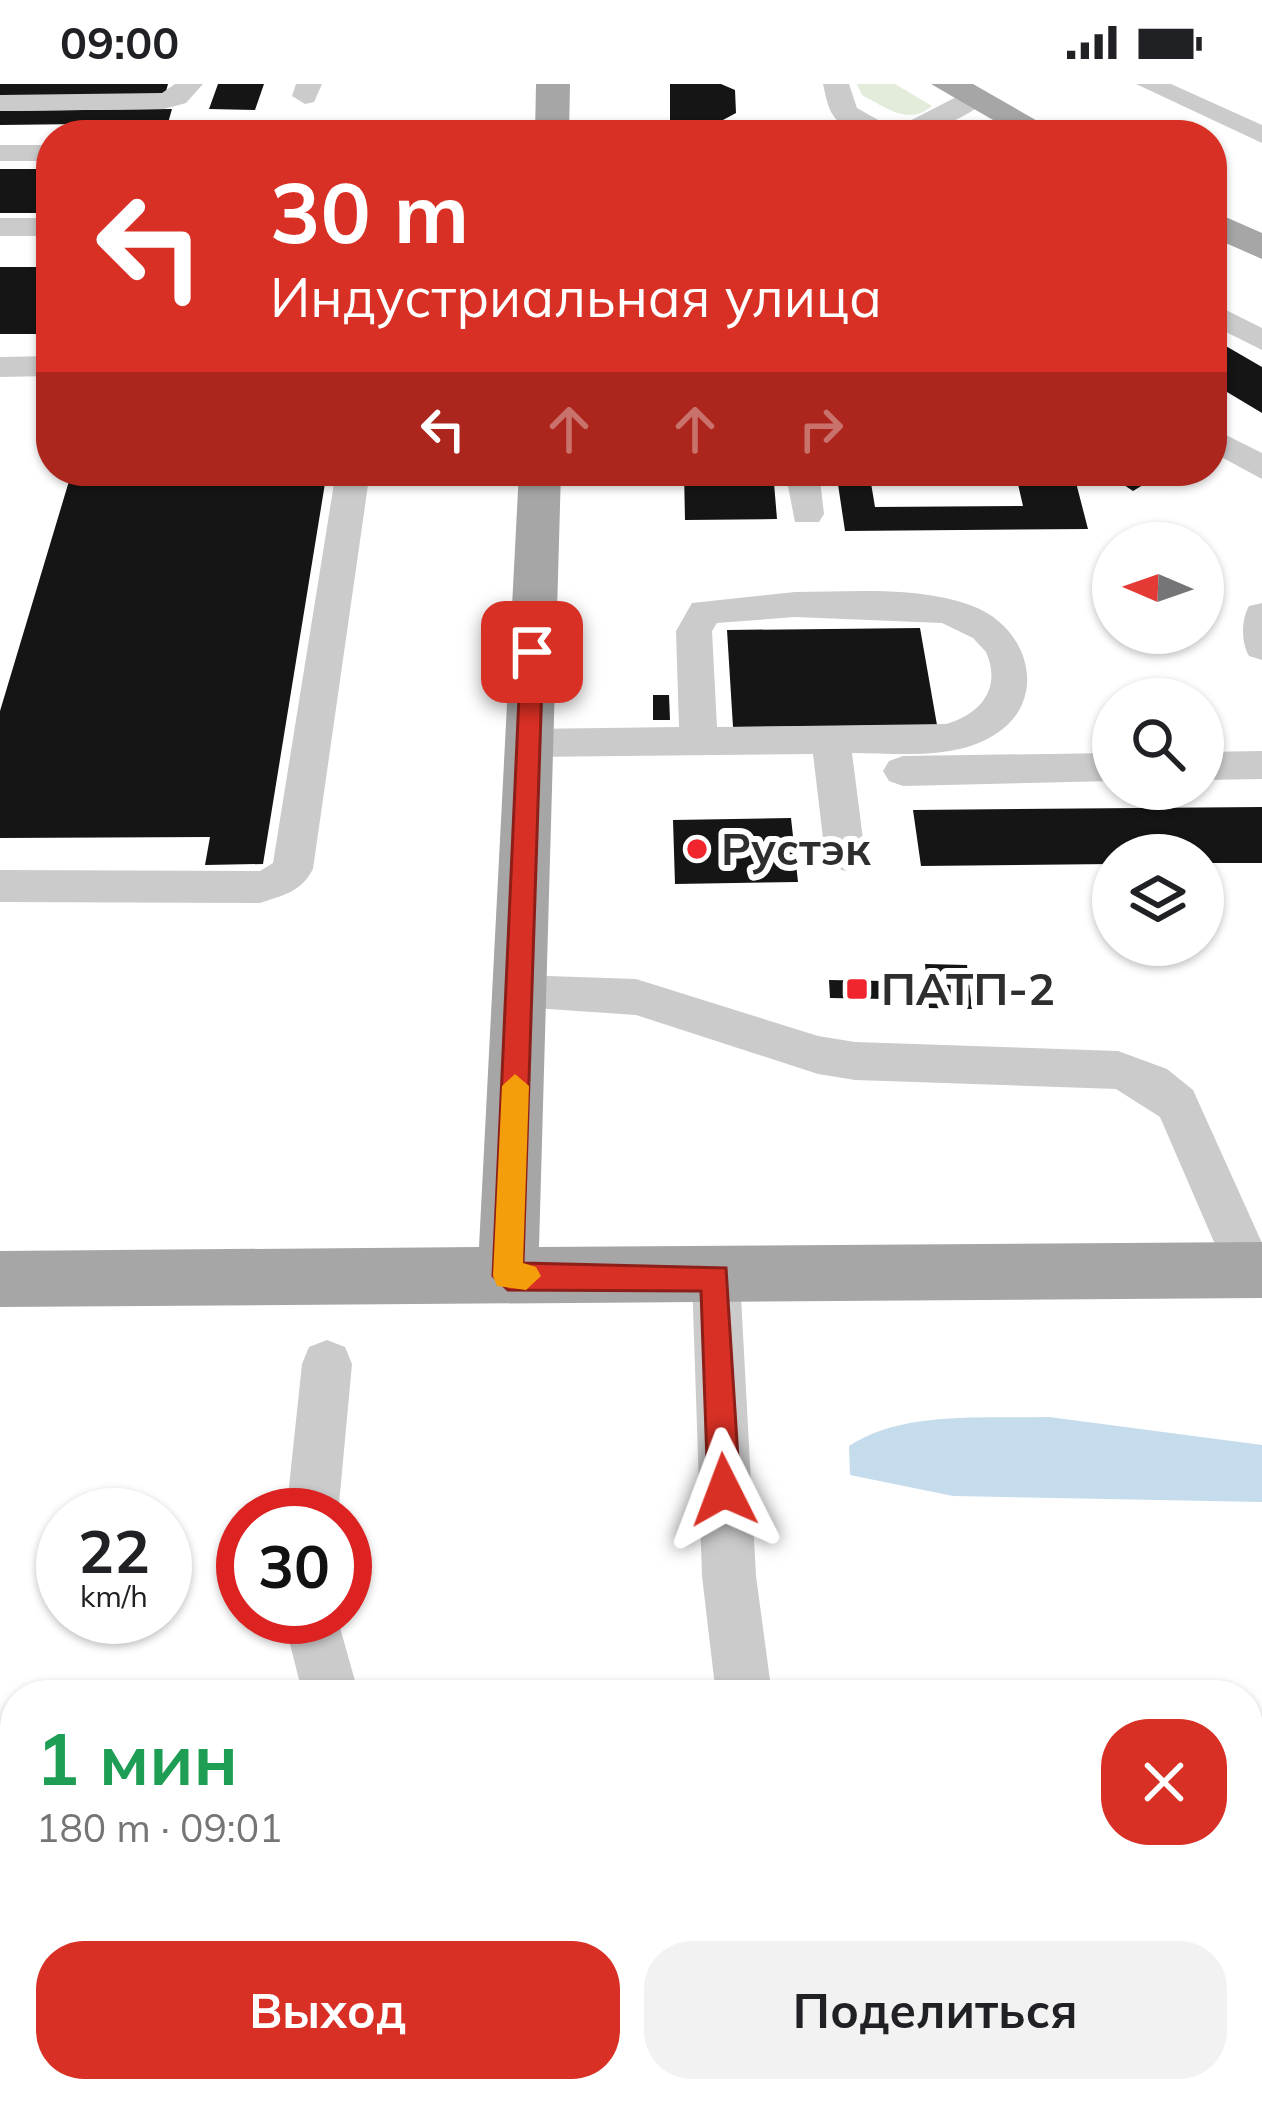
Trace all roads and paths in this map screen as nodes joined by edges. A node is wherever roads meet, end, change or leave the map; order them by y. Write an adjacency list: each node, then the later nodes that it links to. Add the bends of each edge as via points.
1 (190, 84): 6 (street, via 164,100)
2 (553, 84): 7 (main road)
3 (836, 84): 8 (street, via 845,112)
4 (1149, 84): 11 (street)
5 (961, 91): 9 (street); 10 (main road)
6 (0, 103)
7 (552, 120)
8 (859, 120)
9 (923, 120)
10 (1016, 120)
11 (1262, 135)
12 (0, 153): 13 (street)
13 (36, 153)
14 (0, 227): 15 (street)
15 (36, 227)
16 (1227, 230): 17 (main road)
17 (1262, 248)
18 (1227, 321): 19 (street)
19 (1262, 341)
20 (8, 367): 21 (street)
21 (0, 408)
22 (1227, 446): 23 (street)
23 (1262, 468)
24 (351, 486): 38 (street, via 293,869 260,886)
25 (539, 486): 32 (main road)
26 (804, 486): 27 (street)
27 (807, 514)
28 (1262, 614): 29 (street)
29 (1262, 646)
30 (831, 740): 31 (street); 31 (street, via 971,734 1005,707 1009,661 982,626 943,609 705,612 694,631); 37 (street)
31 (699, 742): 32 (street)
32 (528, 743): 39 (main road)
33 (1262, 765): 34 (street)
34 (1224, 766)
35 (1092, 767): 36 (street)
36 (903, 771)
37 (845, 855)
38 (0, 886)
39 (519, 993): 40 (street, via 636,997 855,1061 1118,1070 1177,1104); 41 (main road)
40 (1256, 1270): 42 (main road)
41 (508, 1276): 42 (main road); 43 (main road)
42 (716, 1278): 48 (street, via 729,1576)
43 (0, 1279)
44 (327, 1364): 45 (street)
45 (315, 1488)
46 (317, 1644): 47 (street)
47 (327, 1680)
48 (742, 1680)

